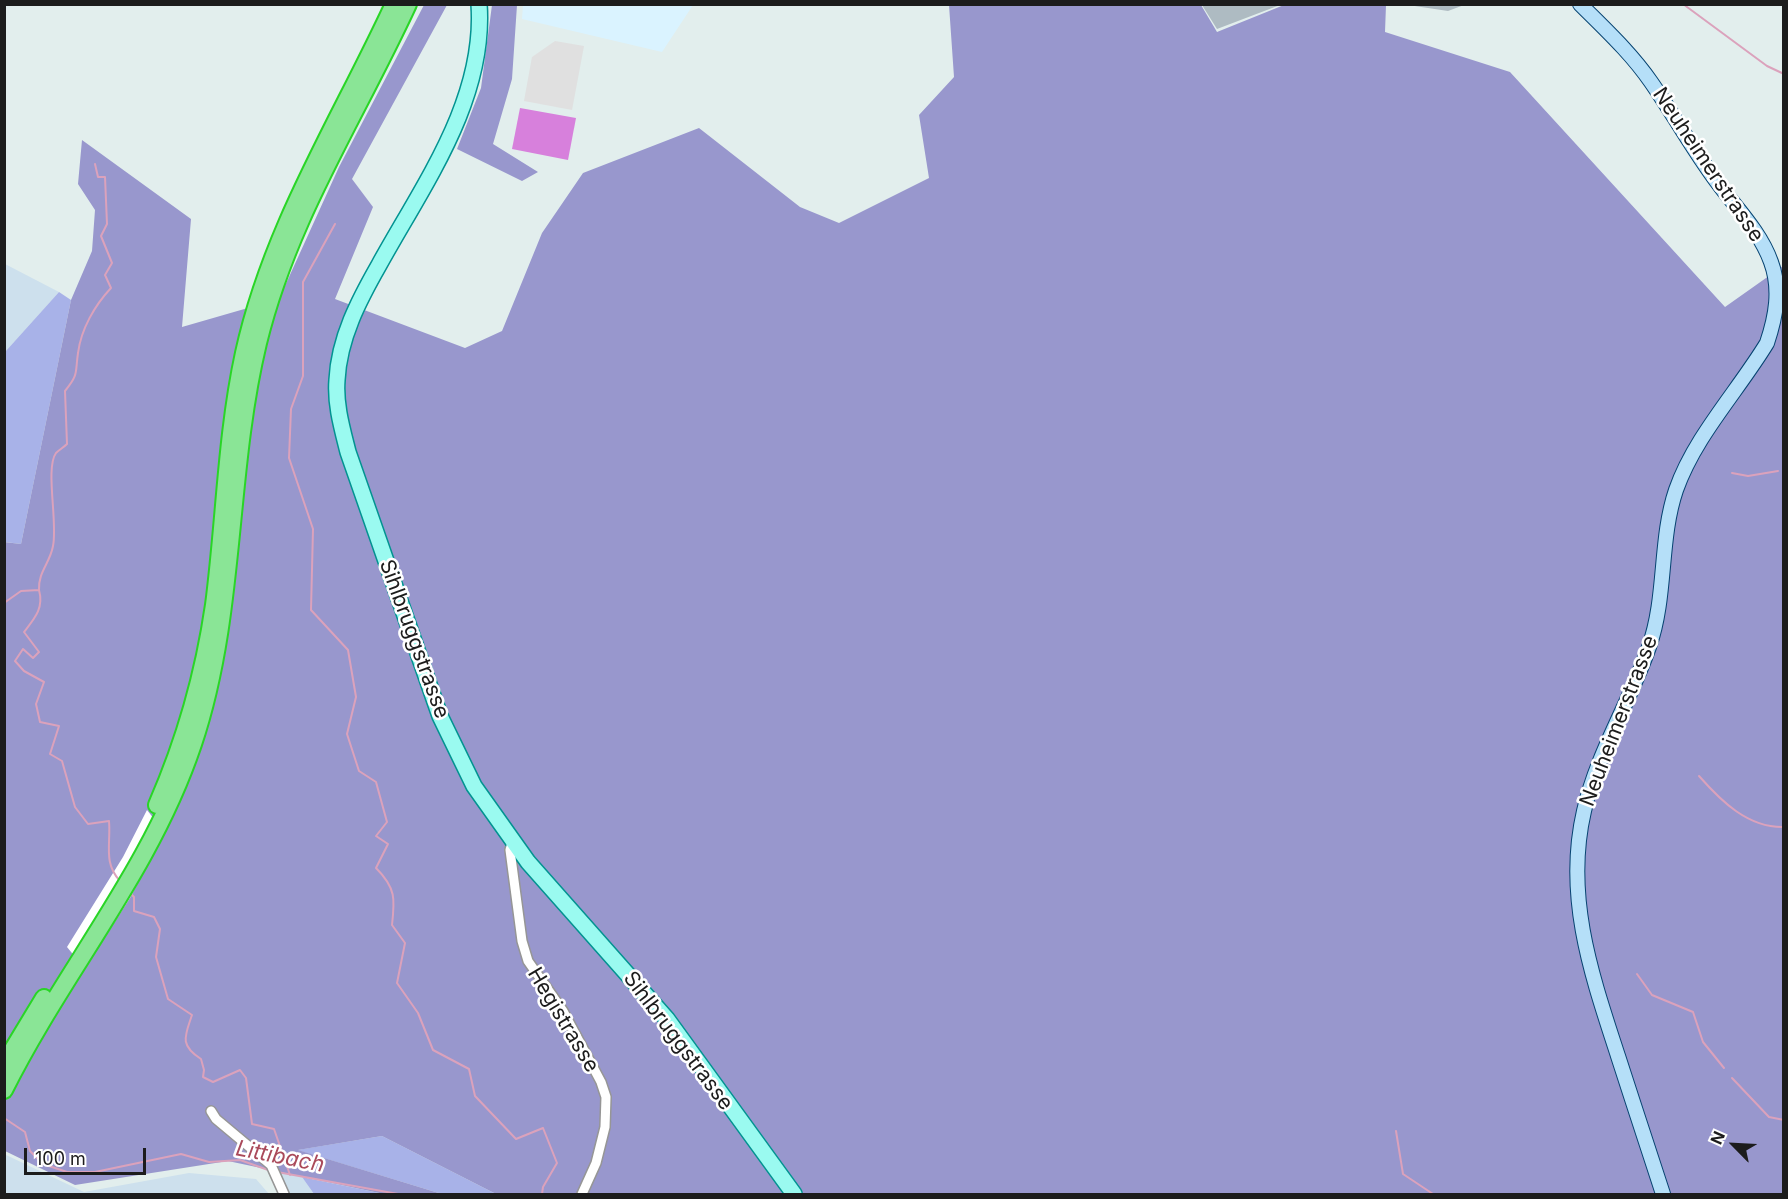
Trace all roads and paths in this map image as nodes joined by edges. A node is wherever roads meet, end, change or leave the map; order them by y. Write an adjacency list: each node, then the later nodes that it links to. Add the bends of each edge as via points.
1 (394, 4): 5 (highway, via 302,186 257,303 233,417 207,648)
2 (408, 4): 5 (highway, via 309,199 271,297 246,407 226,599 215,664 196,736)
3 (479, 4): 6 (main road, Sihlbruggstrasse, via 474,62 459,116 351,321 339,360 337,390 348,452 440,716 474,786)
4 (1580, 4): 14 (street, Neuheimerstrasse, via 1620,43 1650,81 1693,149 1762,242 1776,282 1774,323 1767,343 1686,466 1676,490 1650,645 1594,776 1578,843 1576,887 1590,970)
5 (156, 821): 7 (highway)
6 (512, 842): 12 (street, Hegistrasse, via 522,941 528,961 563,1011 606,1097 605,1127 596,1163); 13 (main road, Sihlbruggstrasse, via 667,1020)
7 (20, 1048): 8 (highway); 9 (highway)
8 (4, 1064)
9 (4, 1090)
10 (211, 1111): 11 (street, via 271,1165)
11 (284, 1194)
12 (582, 1194)
13 (794, 1194)
14 (1663, 1194)

